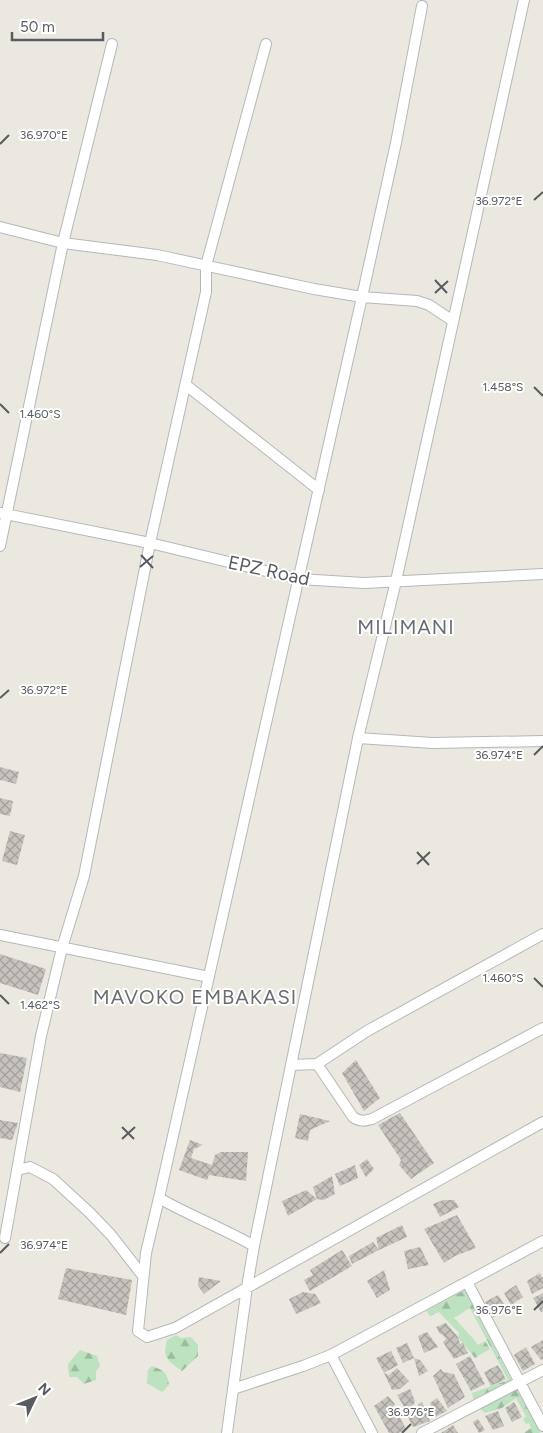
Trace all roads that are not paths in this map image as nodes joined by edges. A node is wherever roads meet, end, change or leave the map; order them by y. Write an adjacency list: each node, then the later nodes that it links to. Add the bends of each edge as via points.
1 (524, 0): 9 (street)
2 (422, 6): 8 (street)
3 (112, 44): 6 (street)
4 (266, 44): 7 (street)
5 (0, 227): 6 (street)
6 (63, 244): 7 (street, via 157,255); 12 (street)
7 (206, 266): 8 (street); 10 (street, via 206,292)
8 (362, 297): 9 (street, via 417,301); 11 (street)
9 (452, 321): 17 (street)
10 (186, 385): 11 (street); 13 (street)
11 (319, 490): 16 (street)
12 (4, 514): 13 (street, EPZ Road); 14 (street)
13 (150, 543): 16 (street, EPZ Road); 22 (street, via 84,876)
14 (0, 546)
15 (543, 574): 17 (street, EPZ Road)
16 (300, 579): 17 (street, EPZ Road); 23 (street)
17 (396, 582): 18 (street)
18 (358, 738): 19 (street, via 433,743); 26 (street)
19 (543, 741)
20 (543, 934): 25 (street, via 367,1031)
21 (0, 935): 22 (street)
22 (62, 948): 23 (street); 28 (street, via 41,1036)
23 (209, 977): 29 (street)
24 (543, 1028): 25 (street, via 364,1121 354,1117)
25 (317, 1064): 26 (street)
26 (291, 1065): 32 (street)
27 (543, 1122): 35 (street)
28 (17, 1170): 30 (street); 33 (street, via 30,1167 53,1179 112,1235)
29 (159, 1198): 32 (street); 33 (street)
30 (5, 1238)
31 (543, 1242): 34 (street)
32 (254, 1246): 35 (street)
33 (143, 1276): 35 (street, via 138,1331 147,1337 176,1328)
34 (467, 1282): 36 (street); 38 (street)
35 (246, 1288): 39 (street)
36 (331, 1355): 39 (street); 42 (street)
37 (543, 1370): 38 (street)
38 (520, 1382): 40 (street); 43 (street)
39 (233, 1389): 41 (street)
40 (543, 1426)
41 (227, 1433)
42 (372, 1433)
43 (422, 1433)

